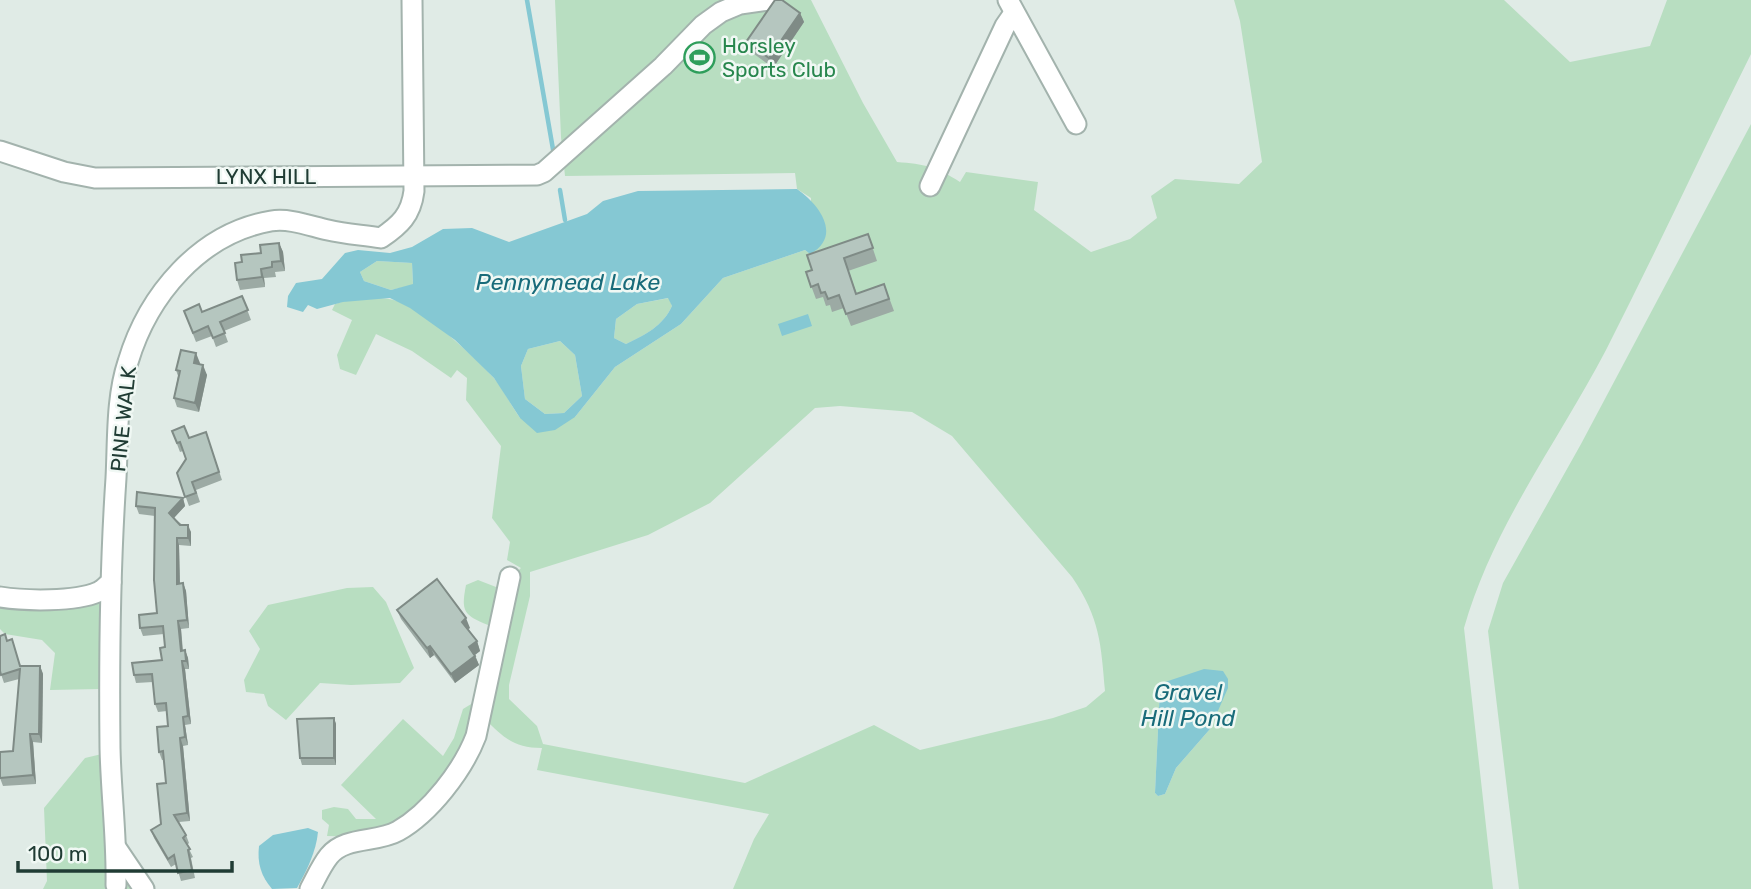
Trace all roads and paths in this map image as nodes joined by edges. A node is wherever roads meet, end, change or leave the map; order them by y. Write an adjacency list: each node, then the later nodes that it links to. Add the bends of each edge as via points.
1 (412, 0): 6 (street)
2 (769, 0): 6 (street, LYNX HILL, via 740,4 703,25 544,172)
3 (1010, 3): 4 (street); 7 (street, via 1005,26)
4 (1076, 124)
5 (0, 151): 6 (street, LYNX HILL, via 94,178)
6 (414, 177): 9 (street, PINE WALK, via 409,212 381,238 275,220 221,237 178,272 158,299 127,363 120,407)
7 (930, 186)
8 (510, 577): 14 (street, via 470,751 447,785 410,823 381,838 340,847)
9 (111, 582): 10 (street, via 99,592 58,599); 11 (street, PINE WALK, via 110,747)
10 (0, 597)
11 (117, 849): 12 (street, PINE WALK); 13 (street)
12 (116, 885)
13 (144, 889)
14 (310, 889)

